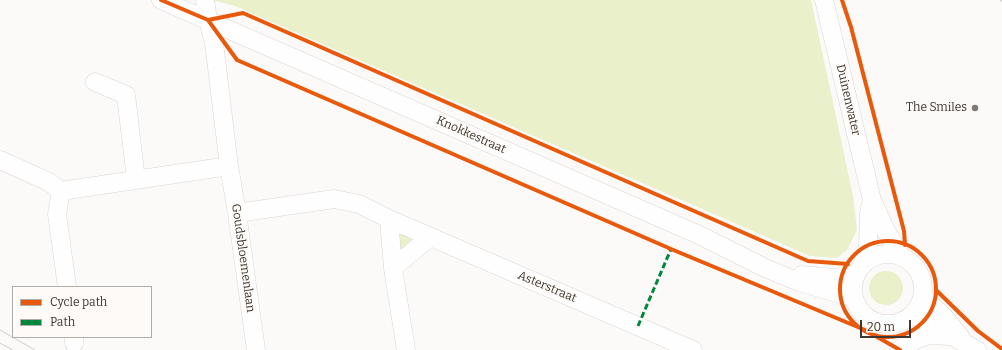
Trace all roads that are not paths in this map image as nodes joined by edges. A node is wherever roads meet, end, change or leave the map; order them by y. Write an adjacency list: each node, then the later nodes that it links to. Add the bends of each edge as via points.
1 (161, 0): 4 (street, Knokkestraat)
2 (205, 0): 4 (street, Goudsbloemenlaan)
3 (824, 0): 10 (street, Duinenwater)
4 (208, 20): 7 (street, Goudsbloemenlaan, via 214,43); 17 (street, Knokkestraat, via 697,234)
5 (95, 82): 8 (street, via 126,95)
6 (0, 160): 9 (street, via 49,182)
7 (229, 166): 8 (street); 11 (street, Goudsbloemenlaan)
8 (136, 180): 9 (street)
9 (61, 191): 18 (street, via 57,214)
10 (872, 200): 14 (street, Duinenwater); 16 (street, Duinenwater, via 868,246)
11 (237, 213): 12 (street, Asterstraat, via 334,199 359,204); 25 (street, Goudsbloemenlaan)
12 (389, 219): 13 (street, Asterstraat); 15 (street)
13 (430, 237): 15 (street); 23 (street, Asterstraat)
14 (901, 256): 16 (street, via 880,255 870,259); 19 (street, via 913,264 921,276 924,290)
15 (393, 268): 26 (street)
16 (859, 270): 17 (street, Knokkestraat, via 835,278); 20 (street, via 853,286)
17 (780, 274): 20 (street, Knokkestraat)
18 (67, 286)
19 (922, 297): 21 (street); 24 (street)
20 (854, 298): 22 (street, via 865,315)
21 (913, 314): 22 (street, via 903,321); 24 (street)
22 (884, 324): 28 (street)
23 (662, 344): 27 (street, Asterstraat)
24 (971, 346): 28 (street, via 948,336 930,335 917,339)
25 (256, 350)
26 (406, 350)
27 (693, 350)
28 (899, 350)

